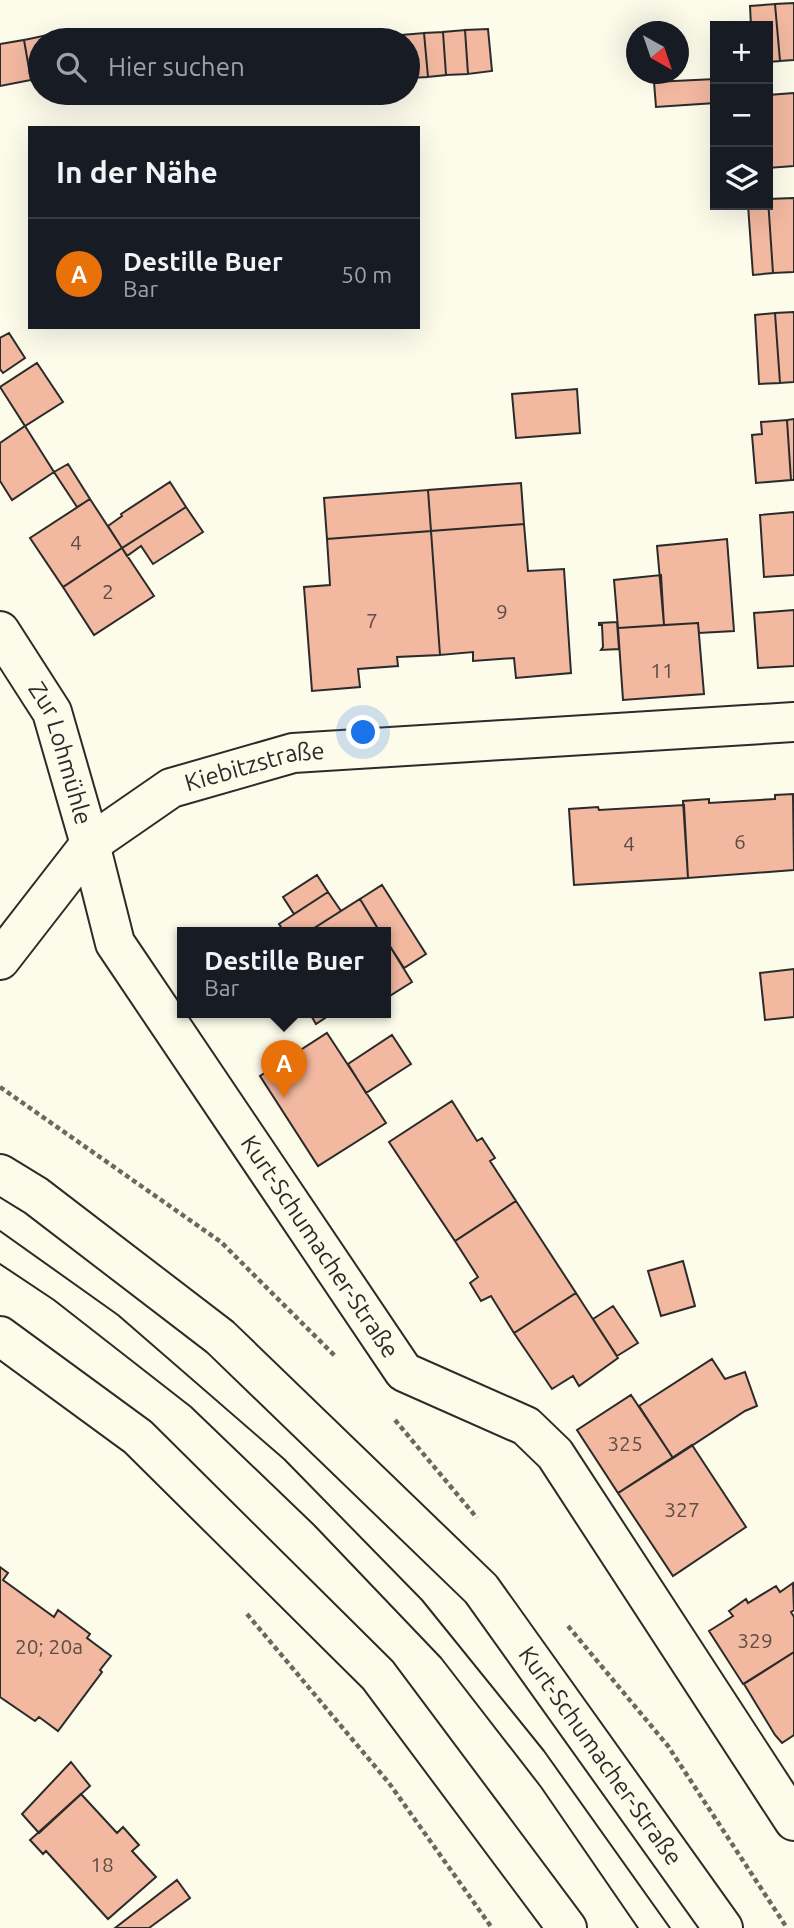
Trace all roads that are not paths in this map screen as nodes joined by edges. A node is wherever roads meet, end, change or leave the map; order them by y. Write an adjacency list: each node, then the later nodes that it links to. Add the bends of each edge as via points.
1 (0, 631): 3 (main road, Zur Lohmühle, via 52,712)
2 (794, 722): 3 (main road, Kiebitzstraße, via 293,753 171,788)
3 (90, 844): 4 (main road, Kiebitzstraße); 7 (main road, Kurt-Schumacher-Straße, via 115,943 404,1372 526,1426 555,1454)
4 (0, 960)
5 (0, 1174): 9 (main road, Kurt-Schumacher-Straße, via 36,1196 220,1337 481,1588)
6 (0, 1336): 8 (main road, via 138,1437 378,1675)
7 (794, 1821)
8 (564, 1926)
9 (723, 1928)

